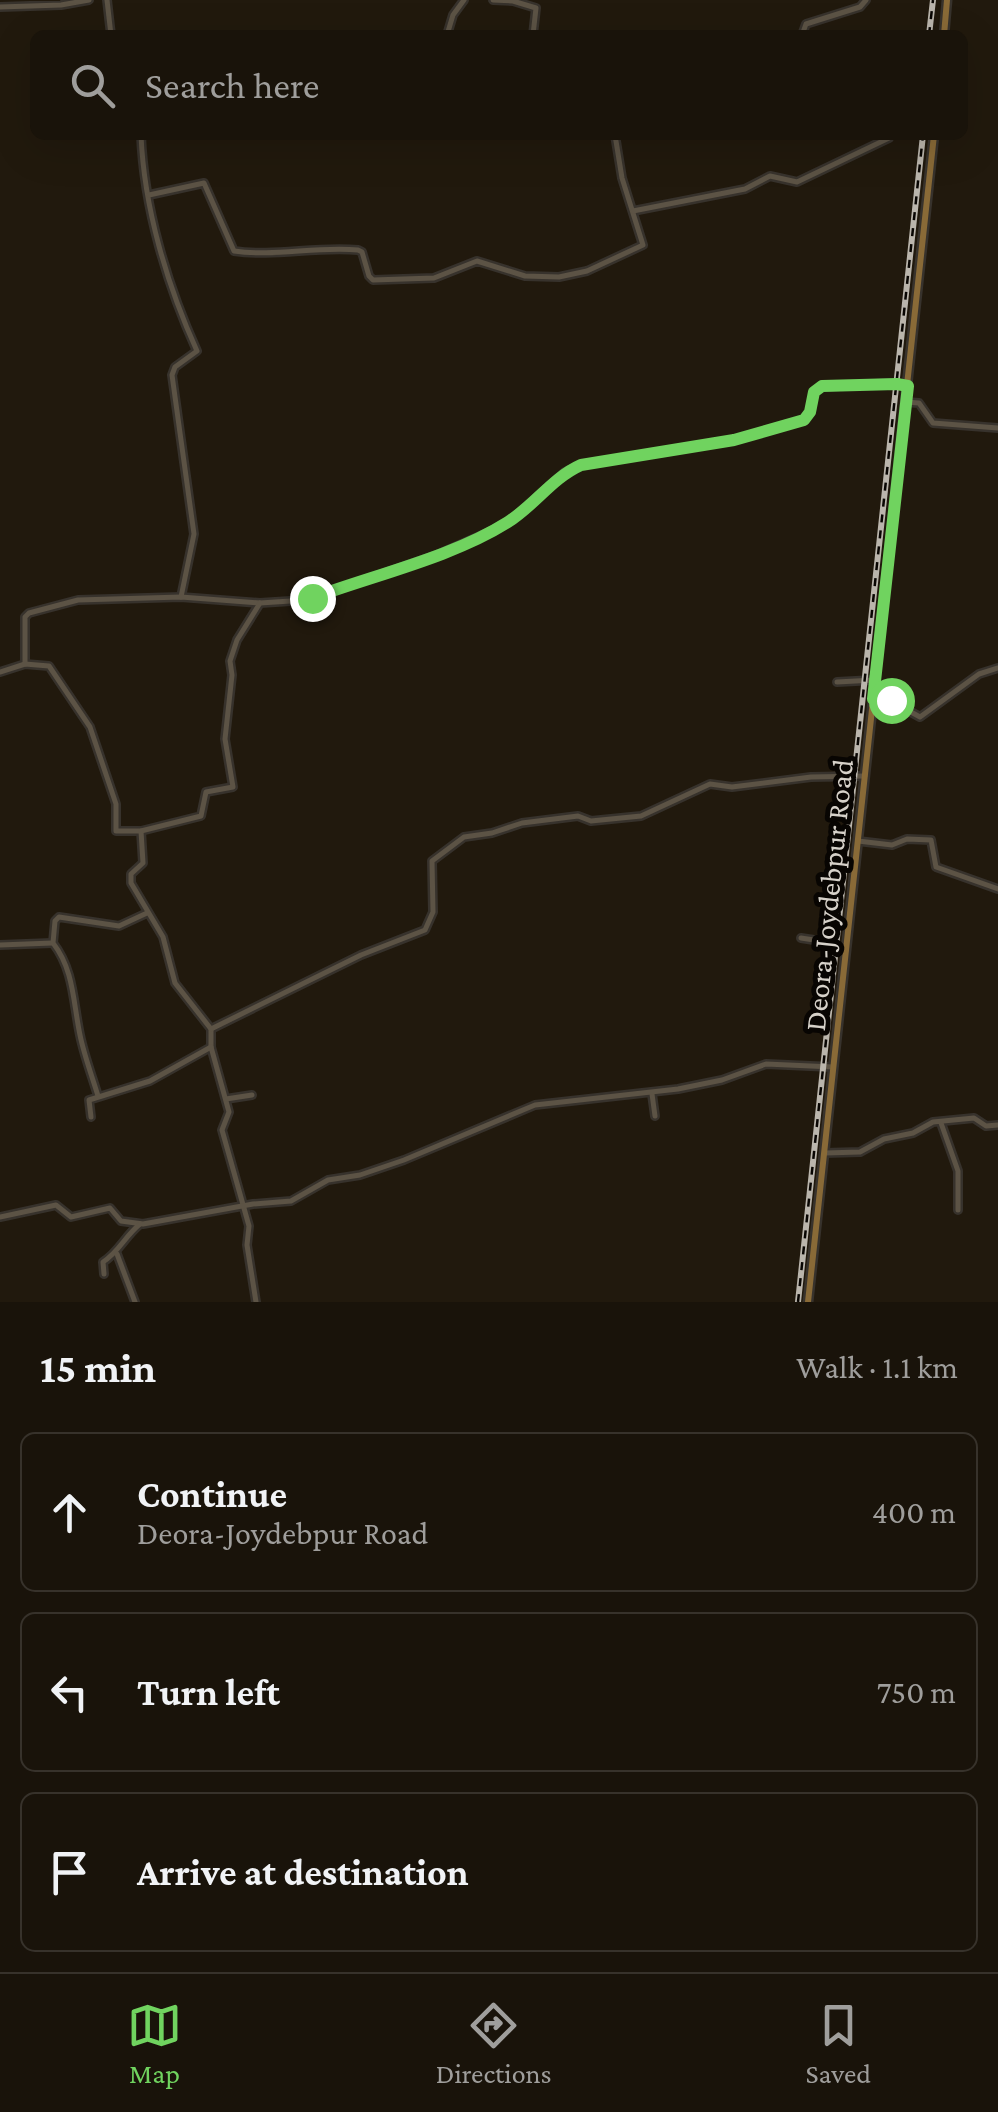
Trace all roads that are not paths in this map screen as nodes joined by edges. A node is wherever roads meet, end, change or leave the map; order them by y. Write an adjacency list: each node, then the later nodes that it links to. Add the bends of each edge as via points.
1 (89, 0): 7 (street)
2 (107, 0): 8 (street)
3 (464, 0): 9 (street)
4 (493, 0): 10 (street, via 536,8)
5 (866, 0): 11 (street)
6 (947, 0): 12 (street)
7 (0, 6)
8 (110, 30)
9 (448, 30)
10 (534, 30)
11 (804, 30)
12 (944, 30)
13 (142, 140): 17 (street)
14 (616, 140): 18 (street)
15 (885, 140): 18 (street, via 797,182 770,176 745,189)
16 (933, 140): 19 (street, Deora-Joydebpur Road)
17 (149, 195): 18 (street, via 204,183 234,252 358,250 370,278 392,281 434,278 477,261 537,278 587,271 643,244); 22 (street, via 197,350 172,375 194,534)
18 (633, 211)
19 (908, 386): 20 (street, Deora-Joydebpur Road); 23 (street, via 822,386 804,420 734,440 581,465 510,521 434,556 312,598)
20 (906, 402): 21 (street, via 919,402 934,423); 27 (street, Deora-Joydebpur Road)
21 (998, 428)
22 (181, 597): 23 (street); 24 (street, via 78,600 28,614)
23 (260, 602): 31 (street, via 231,659 225,739 233,787 206,792 200,816)
24 (26, 664): 26 (street); 31 (street, via 49,666 90,727 116,804 114,828)
25 (998, 668): 29 (street, via 979,674 920,717 891,700)
26 (0, 672)
27 (875, 680): 28 (street); 29 (street, Deora-Joydebpur Road)
28 (837, 682)
29 (873, 699): 30 (street, Deora-Joydebpur Road)
30 (865, 776): 32 (street, Deora-Joydebpur Road); 39 (street, via 710,784 641,816 578,816 464,837 432,861 433,912 425,930)
31 (141, 831): 34 (street, via 142,864 130,879)
32 (858, 840): 33 (street, via 931,840 936,867); 38 (street, Deora-Joydebpur Road)
33 (998, 889)
34 (148, 912): 36 (street, via 119,926 59,917); 39 (street, via 163,937 175,983)
35 (801, 938): 38 (street)
36 (53, 943): 37 (street); 44 (street, via 71,980)
37 (0, 945)
38 (846, 952): 41 (street, Deora-Joydebpur Road)
39 (210, 1029): 40 (street)
40 (210, 1048): 44 (street, via 150,1081); 45 (street)
41 (834, 1066): 42 (street, via 766,1064); 50 (street, Deora-Joydebpur Road)
42 (652, 1094): 46 (street); 51 (street, via 534,1104 404,1160 328,1180 291,1201)
43 (252, 1095): 45 (street)
44 (98, 1096): 47 (street, via 88,1102)
45 (226, 1099): 51 (street, via 222,1130)
46 (655, 1116)
47 (91, 1117)
48 (941, 1123): 49 (street, via 974,1118); 50 (street, via 860,1152); 52 (street, via 958,1171)
49 (998, 1125)
50 (825, 1153): 59 (street, Deora-Joydebpur Road)
51 (245, 1208): 54 (street); 58 (street)
52 (958, 1210)
53 (0, 1216): 54 (street, via 54,1205 70,1217 110,1208 121,1221)
54 (140, 1224): 55 (street)
55 (117, 1254): 56 (street, via 103,1262); 57 (street)
56 (104, 1274)
57 (135, 1302)
58 (256, 1302)
59 (808, 1302)

